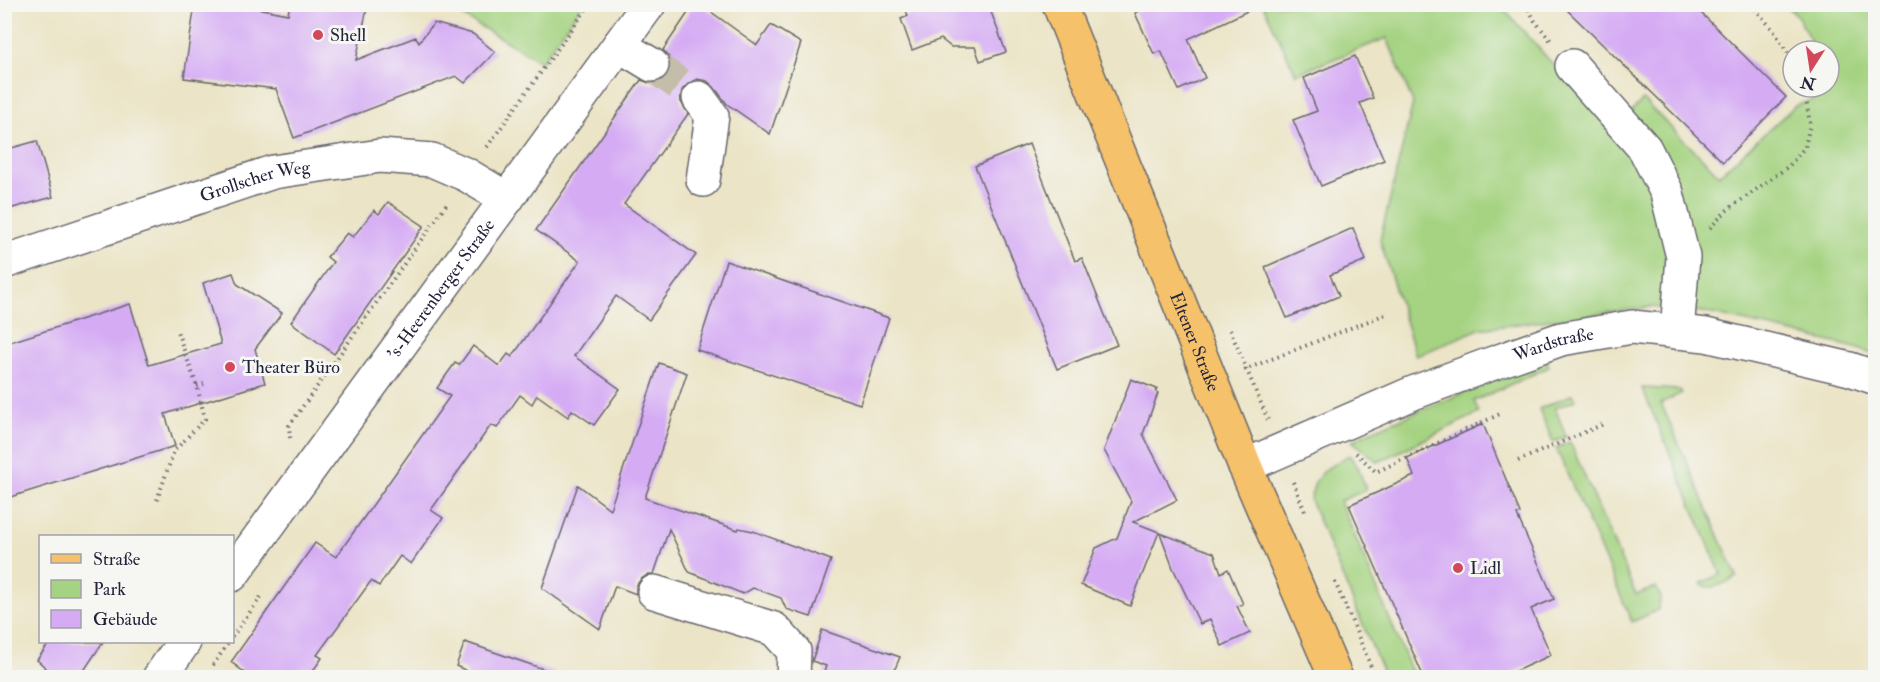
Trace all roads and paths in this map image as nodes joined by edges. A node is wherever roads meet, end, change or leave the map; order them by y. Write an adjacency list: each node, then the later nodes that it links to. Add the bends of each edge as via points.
1 (590, 4): 12 (path)
2 (649, 4): 7 (street, 's-Heerenberger Straße)
3 (1059, 4): 23 (main road, Eltener Straße)
4 (1526, 4): 9 (path)
5 (1751, 4): 6 (path)
6 (1781, 42)
7 (620, 45): 8 (street); 14 (street, 's-Heerenberger Straße)
8 (652, 65)
9 (1572, 66): 15 (street, via 1645,148 1667,193)
10 (699, 98): 13 (street, via 712,116)
11 (1806, 99): 15 (path, via 1810,124 1805,147 1790,166 1726,211)
12 (467, 175): 14 (street, Grollscher Weg); 16 (street, Grollscher Weg, via 432,160 380,156 273,172); 29 (path, via 289,426)
13 (703, 180)
14 (507, 199): 35 (street, 's-Heerenberger Straße)
15 (1683, 257): 20 (street)
16 (4, 262)
17 (1386, 314): 21 (path)
18 (1226, 321): 21 (path)
19 (177, 331): 25 (path)
20 (1677, 332): 22 (street, Wardstraße, via 1718,338); 28 (street, Wardstraße, via 1632,327 1561,339 1413,393)
21 (1246, 369): 23 (path); 30 (path)
22 (1875, 378)
23 (1211, 383): 32 (main road, Eltener Straße)
24 (204, 384): 25 (path)
25 (197, 386): 33 (path, via 205,419 174,451)
26 (1500, 414): 28 (path, via 1376,472)
27 (1606, 423): 31 (path)
28 (1331, 429): 30 (street, Wardstraße)
29 (291, 447)
30 (1281, 450): 32 (street, Wardstraße); 34 (path)
31 (1518, 460)
32 (1245, 466): 43 (main road, Eltener Straße)
33 (157, 500)
34 (1310, 525)
35 (234, 572)
36 (1332, 576): 44 (path)
37 (654, 592): 42 (street, via 774,629 794,651)
38 (183, 643): 41 (street)
39 (228, 643): 40 (path)
40 (210, 669)
41 (159, 678)
42 (793, 678)
43 (1336, 678)
44 (1376, 678)

